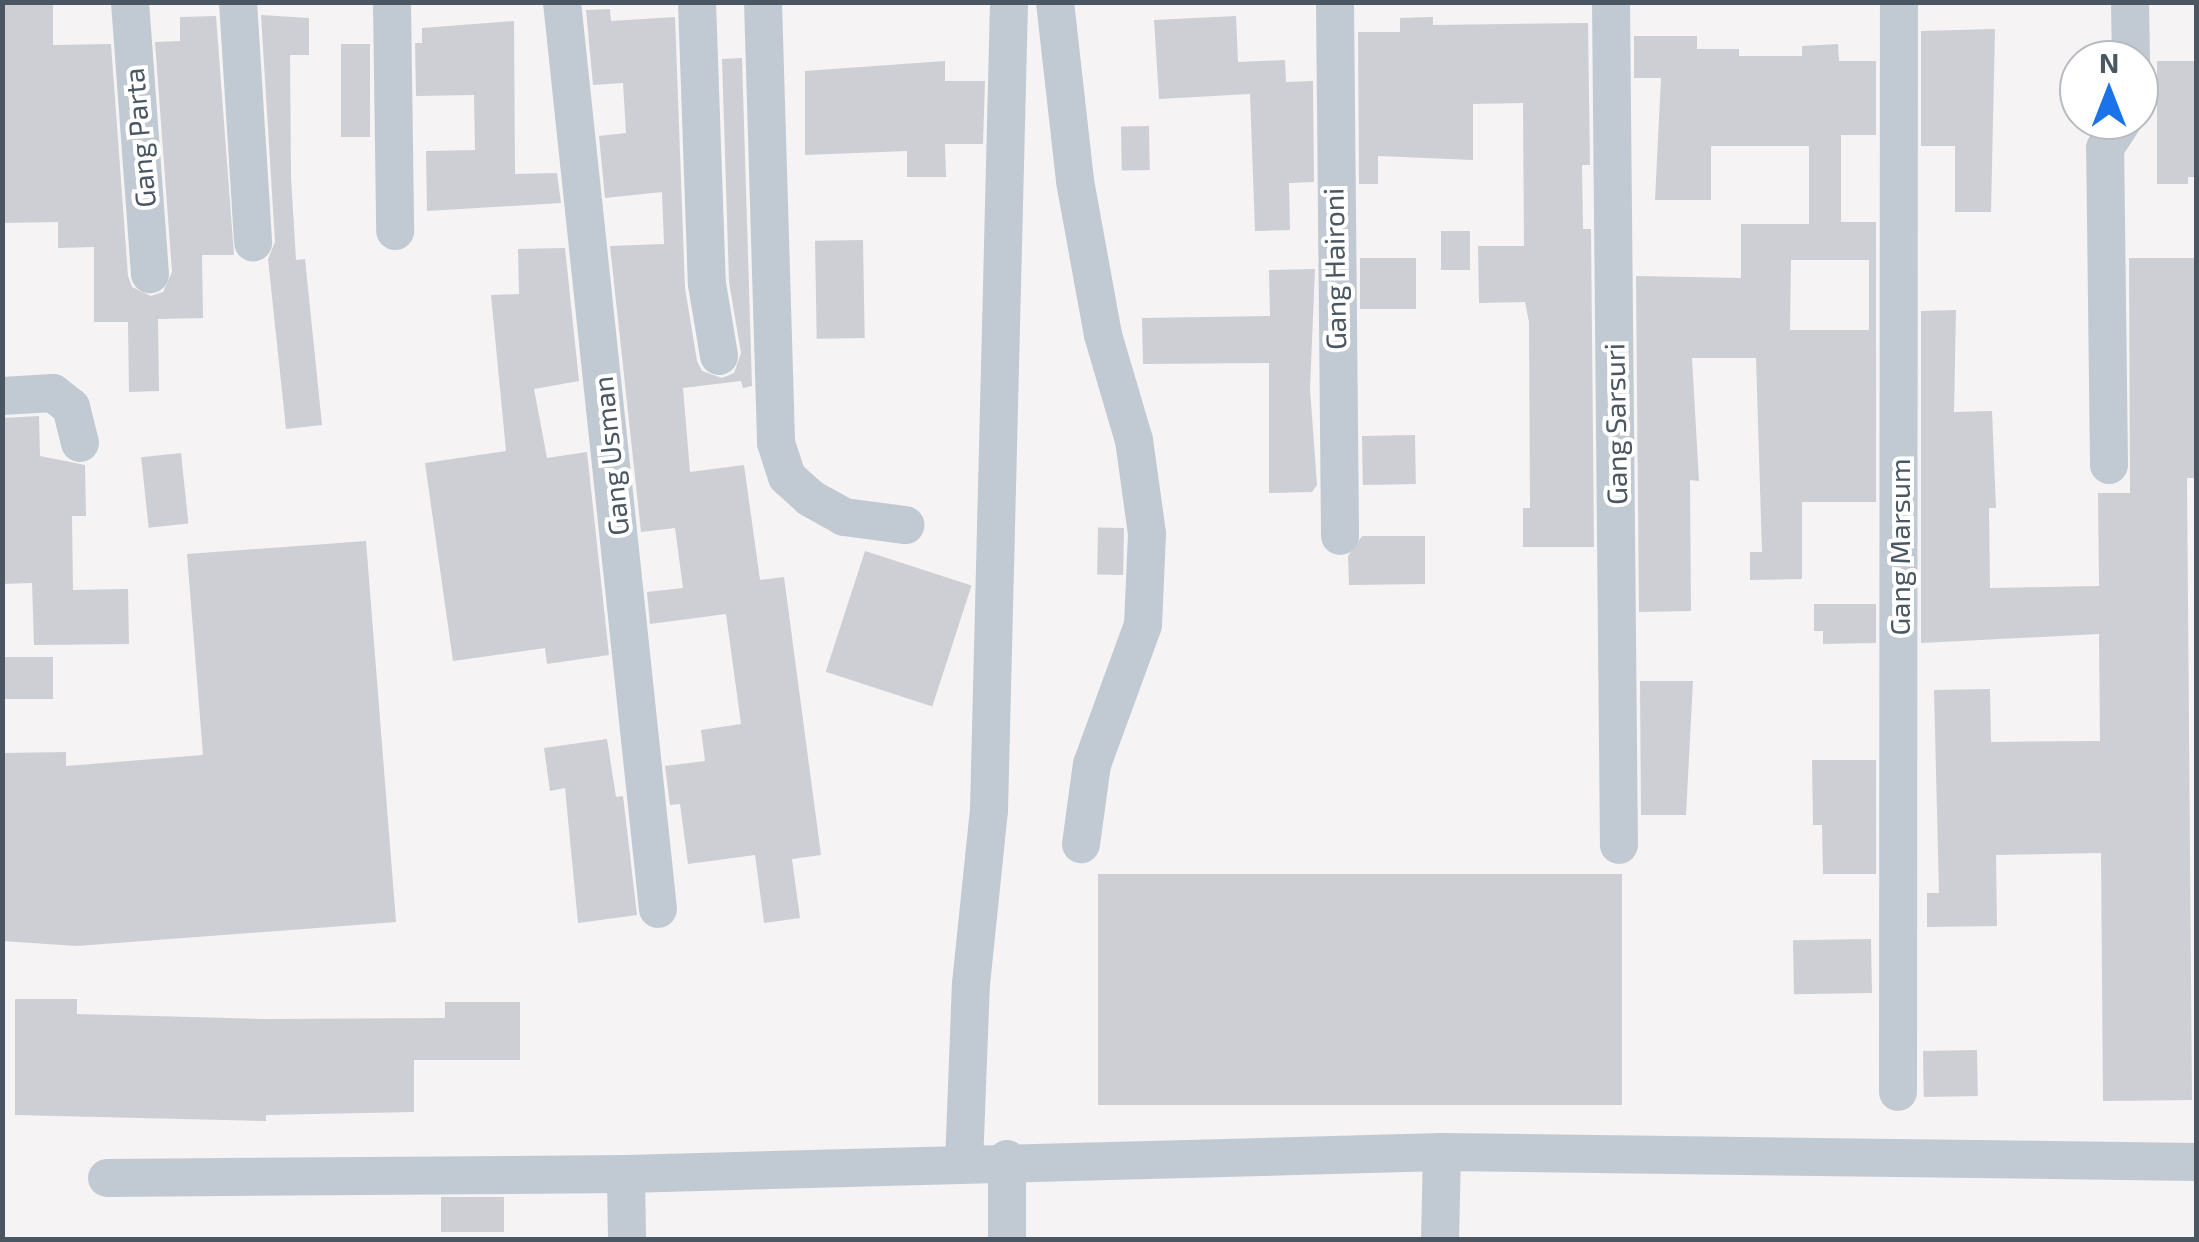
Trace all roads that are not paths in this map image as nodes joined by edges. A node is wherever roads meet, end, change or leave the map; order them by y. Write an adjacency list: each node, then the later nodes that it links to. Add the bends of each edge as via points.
1 (130, 2): 17 (street, Gang Parta)
2 (238, 2): 16 (street)
3 (392, 2): 15 (street)
4 (562, 2): 26 (street, Gang Usman)
5 (698, 2): 18 (street, via 707,284)
6 (762, 2): 22 (street, via 776,443 787,477 810,498 844,517)
7 (1008, 2): 31 (street, via 989,810)
8 (1055, 2): 24 (street, via 1075,182 1103,335 1134,440 1147,534 1143,625 1092,764)
9 (1334, 2): 23 (street, Gang Haironi)
10 (1611, 2): 25 (street, Gang Sarsuri)
11 (1899, 2): 27 (street, Gang Marsum)
12 (2130, 2): 13 (street)
13 (2131, 40)
14 (2110, 140): 21 (street, via 2105,148)
15 (395, 231)
16 (253, 243)
17 (150, 274)
18 (719, 356)
19 (2, 396): 20 (street, via 52,394 71,407)
20 (80, 443)
21 (2109, 465)
22 (904, 524)
23 (1340, 536)
24 (1080, 844)
25 (1620, 845)
26 (658, 909)
27 (1898, 1092)
28 (1442, 1152): 29 (street); 30 (street); 36 (street)
29 (1007, 1159): 31 (street); 35 (street)
30 (2196, 1162)
31 (964, 1164): 32 (street)
32 (626, 1174): 33 (street); 34 (street)
33 (108, 1178)
34 (627, 1240)
35 (1008, 1240)
36 (1440, 1240)

